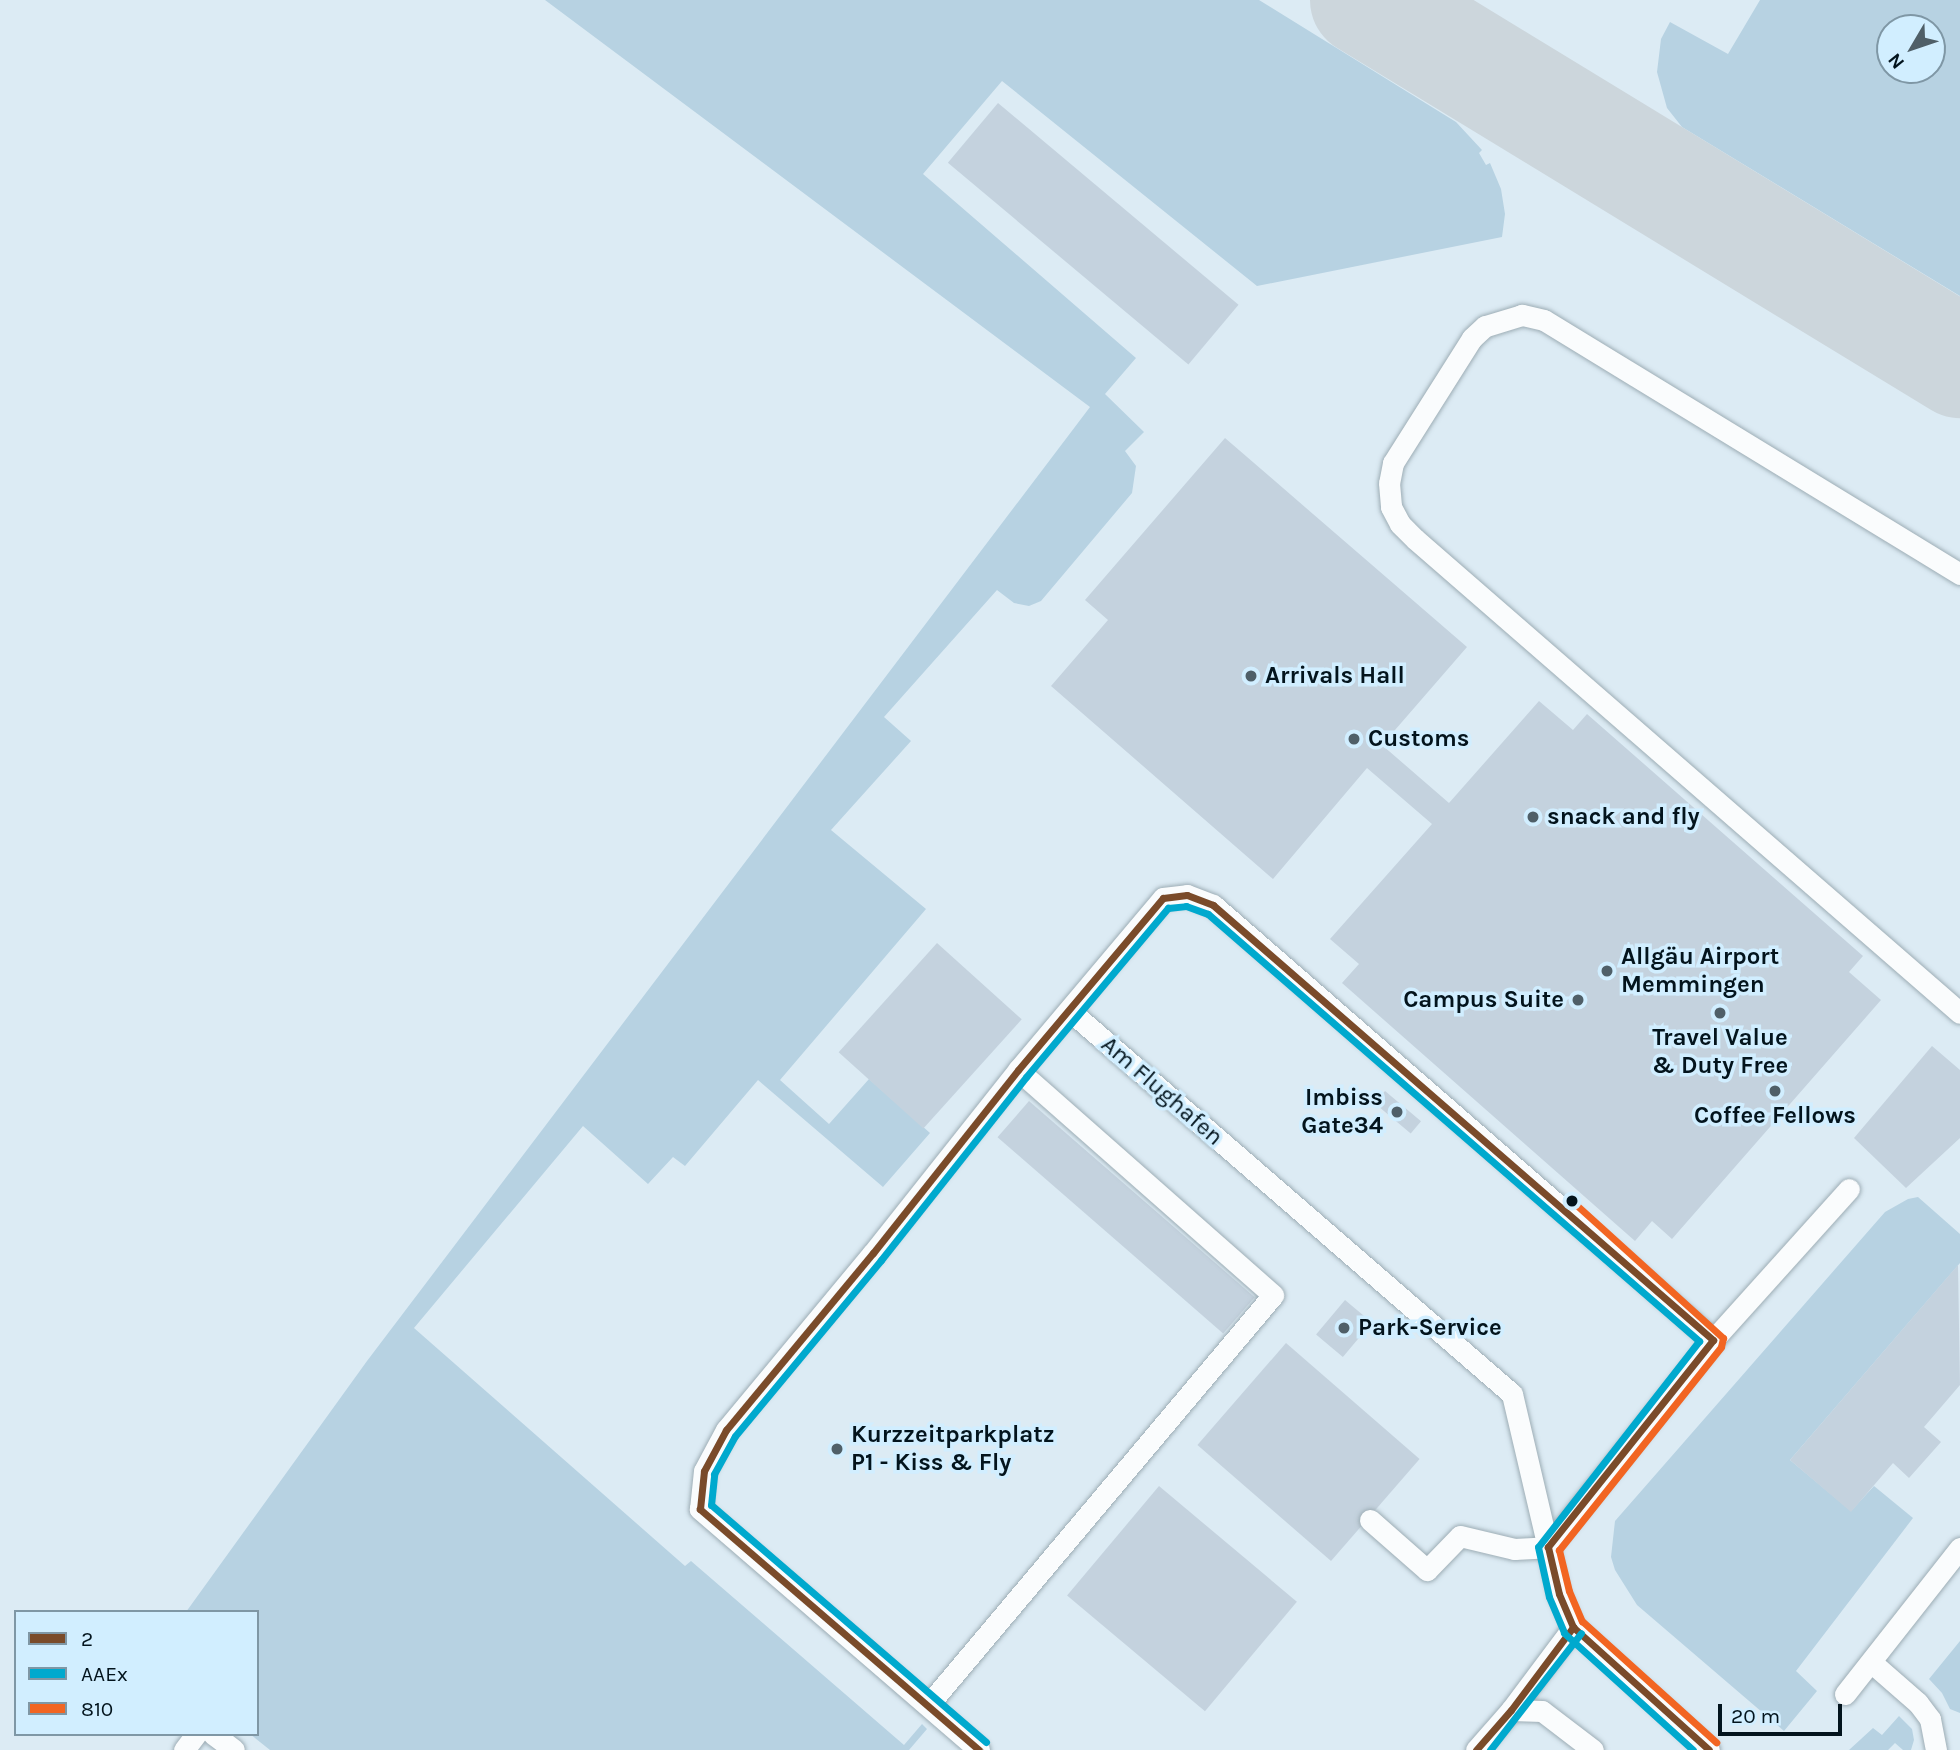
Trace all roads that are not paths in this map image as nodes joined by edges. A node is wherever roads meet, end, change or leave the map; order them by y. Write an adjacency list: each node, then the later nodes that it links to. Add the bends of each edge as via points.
1 (1960, 574): 3 (lane, via 1544,320 1522,315 1485,326 1472,338 1393,463 1389,483 1391,507 1415,539)
2 (1069, 1010): 4 (lane); 6 (lane, via 1163,898 1187,895 1213,905); 8 (lane, Am Flughafen, via 1512,1394)
3 (1960, 1013)
4 (1017, 1070): 13 (lane, via 726,1430 704,1471 700,1509); 13 (lane, via 1273,1294)
5 (1849, 1189): 6 (lane)
6 (1713, 1340): 8 (lane)
7 (1370, 1520): 8 (lane, via 1427,1570 1460,1536 1514,1549)
8 (1548, 1547): 10 (lane, Am Flughafen, via 1559,1594)
9 (1960, 1548): 11 (lane)
10 (1573, 1627): 14 (lane); 20 (lane, Am Flughafen)
11 (1871, 1662): 12 (lane); 21 (lane, via 1930,1718)
12 (1846, 1693)
13 (929, 1704): 17 (lane)
14 (1511, 1710): 18 (lane); 19 (lane, via 1542,1712)
15 (216, 1736): 16 (lane)
16 (234, 1750)
17 (979, 1750)
18 (1476, 1750)
19 (1593, 1750)
20 (1709, 1750)
21 (1936, 1750)

